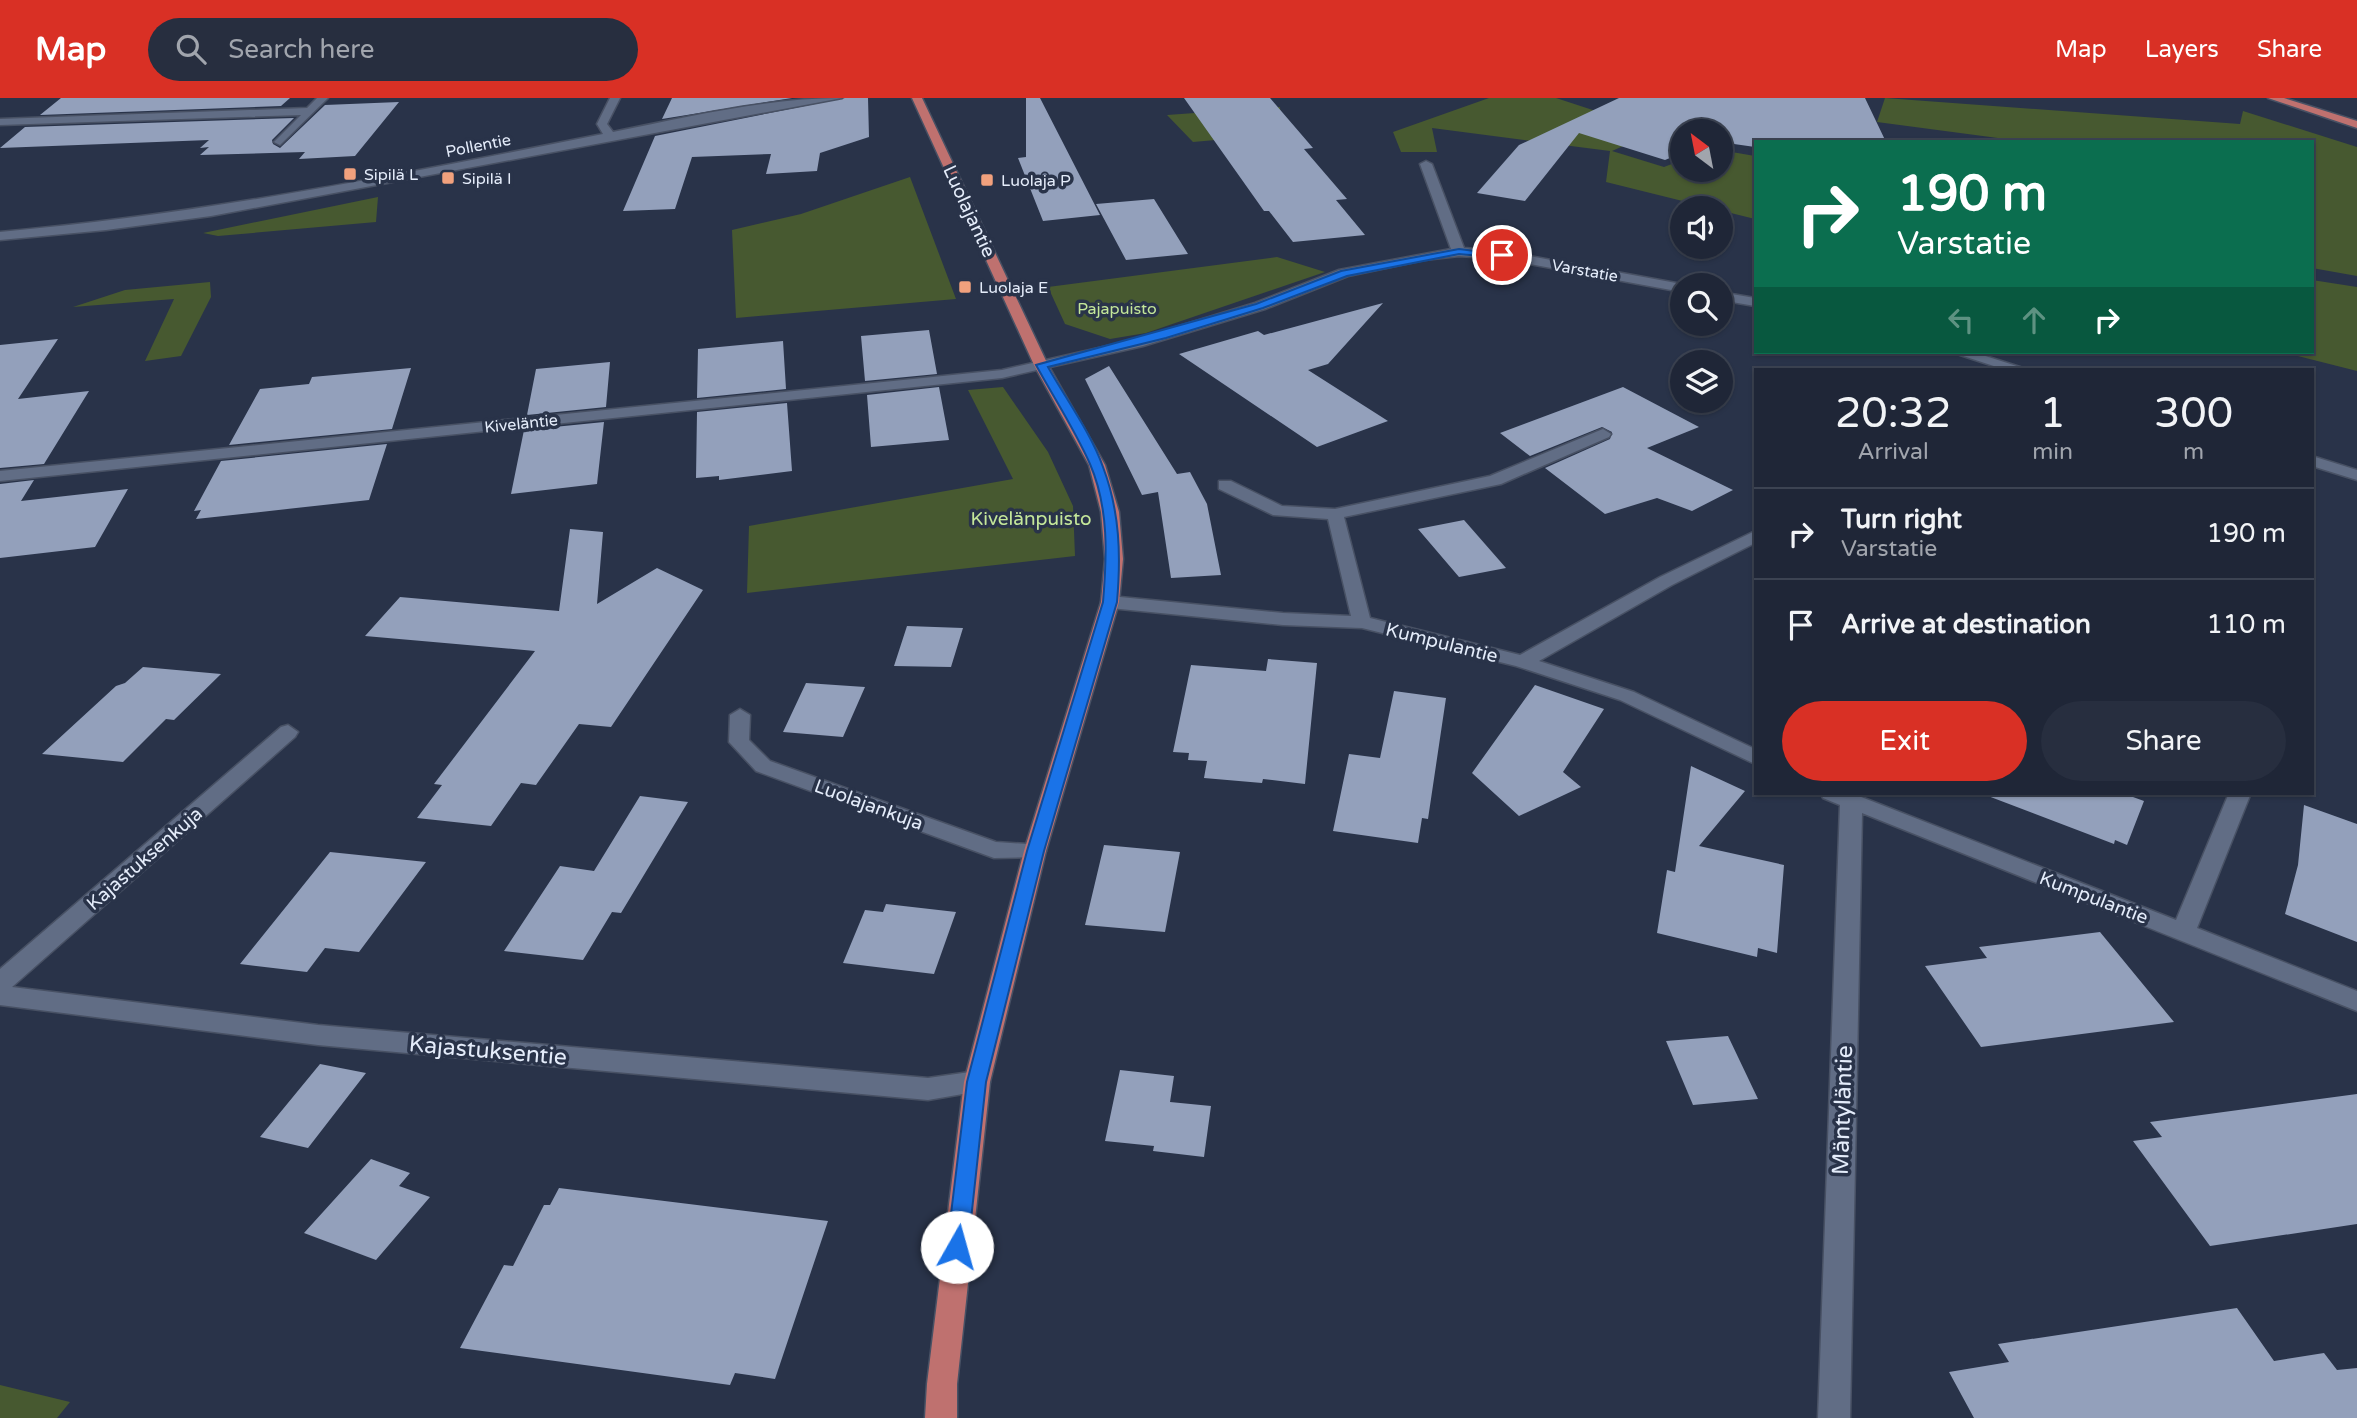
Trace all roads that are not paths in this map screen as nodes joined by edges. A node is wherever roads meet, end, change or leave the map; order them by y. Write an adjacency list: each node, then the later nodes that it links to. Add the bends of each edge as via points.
1 (323, 98): 6 (street)
2 (615, 98): 9 (street, via 602,124)
3 (837, 98): 9 (street, Pollentie)
4 (917, 98): 18 (main road, Luolajantie)
5 (2273, 98): 8 (main road)
6 (310, 111): 7 (street); 10 (street)
7 (0, 122)
8 (2357, 125)
9 (610, 136): 12 (street, Pollentie, via 195,216)
10 (280, 142)
11 (1426, 164): 13 (street)
12 (1, 236)
13 (1459, 251): 14 (street, Varstatie); 18 (street, Varstatie, via 1344,273 1260,306 1162,336)
14 (1670, 286)
15 (1733, 298): 16 (street)
16 (1754, 302)
17 (1965, 354): 19 (street)
18 (1041, 365): 23 (street, Kiveläntie, via 1002,374); 27 (main road, Luolajantie, via 1097,465 1110,512 1114,559)
19 (2015, 368)
20 (1604, 434): 25 (street, via 1495,480)
21 (2314, 461): 22 (street)
22 (2357, 475)
23 (0, 476)
24 (1226, 485): 25 (street, via 1279,511)
25 (1335, 514): 28 (street)
26 (1754, 537): 29 (street)
27 (1110, 602): 28 (street, Kumpulantie); 35 (main road, Luolajantie)
28 (1362, 622): 29 (street, Kumpulantie)
29 (1523, 662): 32 (street, Kumpulantie, via 1627,696)
30 (740, 715): 35 (street, Luolajankuja, via 739,742 763,765 994,850)
31 (288, 732): 37 (street, Kajastuksenkuja)
32 (1754, 757)
33 (2239, 795): 36 (street)
34 (1841, 797): 36 (street, Kumpulantie); 42 (street, Mäntyläntie)
35 (1035, 851): 40 (main road, Luolajantie)
36 (2183, 932): 39 (street, Kumpulantie)
37 (0, 983)
38 (0, 995): 40 (street, Kajastuksentie, via 318,1035 775,1076 928,1089)
39 (2357, 1001)
40 (976, 1082): 41 (main road, Luolajantie)
41 (941, 1418)
42 (1834, 1418)

